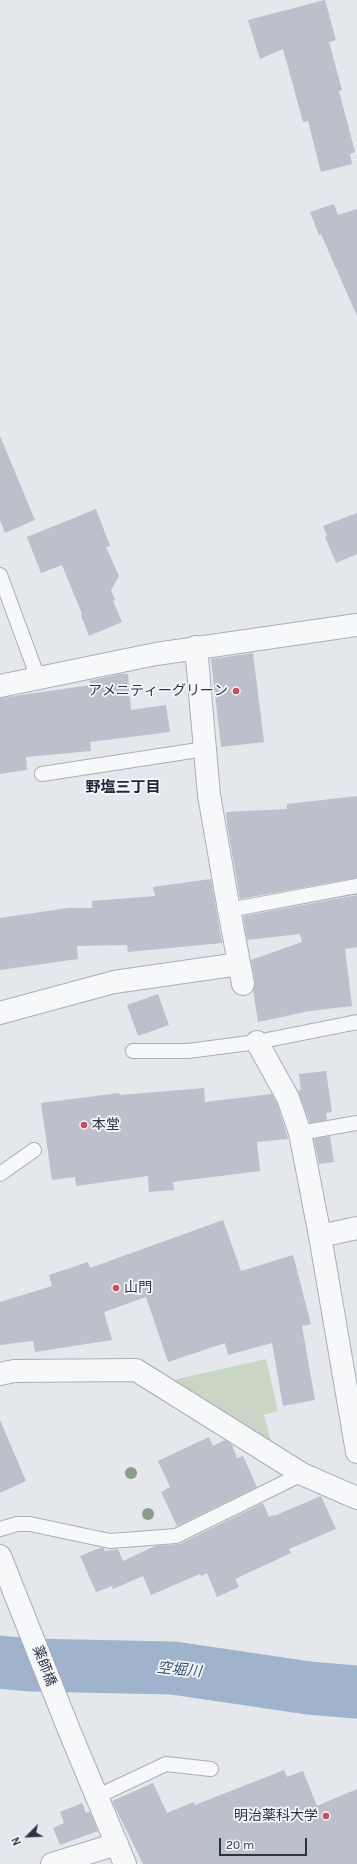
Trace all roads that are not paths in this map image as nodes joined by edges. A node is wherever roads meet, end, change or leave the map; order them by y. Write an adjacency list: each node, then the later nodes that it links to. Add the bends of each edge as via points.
1 (0, 575): 4 (lane)
2 (357, 625): 3 (street)
3 (196, 647): 4 (street); 6 (street)
4 (38, 678): 5 (street)
5 (0, 686)
6 (206, 749): 7 (lane); 9 (street, via 210,795)
7 (42, 774)
8 (357, 886): 9 (lane)
9 (229, 910): 10 (street, via 241,974 114,982)
10 (0, 1013)
11 (357, 1022): 12 (lane)
12 (257, 1042): 13 (lane, via 188,1051); 15 (street, via 288,1098)
13 (133, 1051)
14 (357, 1123): 15 (lane)
15 (300, 1134): 19 (street)
16 (34, 1150): 17 (lane)
17 (0, 1174)
18 (357, 1228): 19 (street)
19 (320, 1236): 21 (street)
20 (0, 1374): 22 (street, via 14,1371 136,1370)
21 (357, 1452)
22 (302, 1474): 23 (street); 24 (lane, via 176,1536 110,1541 30,1524 17,1524)
23 (357, 1498)
24 (0, 1529)
25 (0, 1556): 27 (street, 薬師橋)
26 (210, 1769): 27 (lane, via 166,1764)
27 (98, 1796): 28 (street, 薬師橋)
28 (117, 1844): 29 (street); 30 (street, 薬師橋)
29 (52, 1864)
30 (125, 1864)

